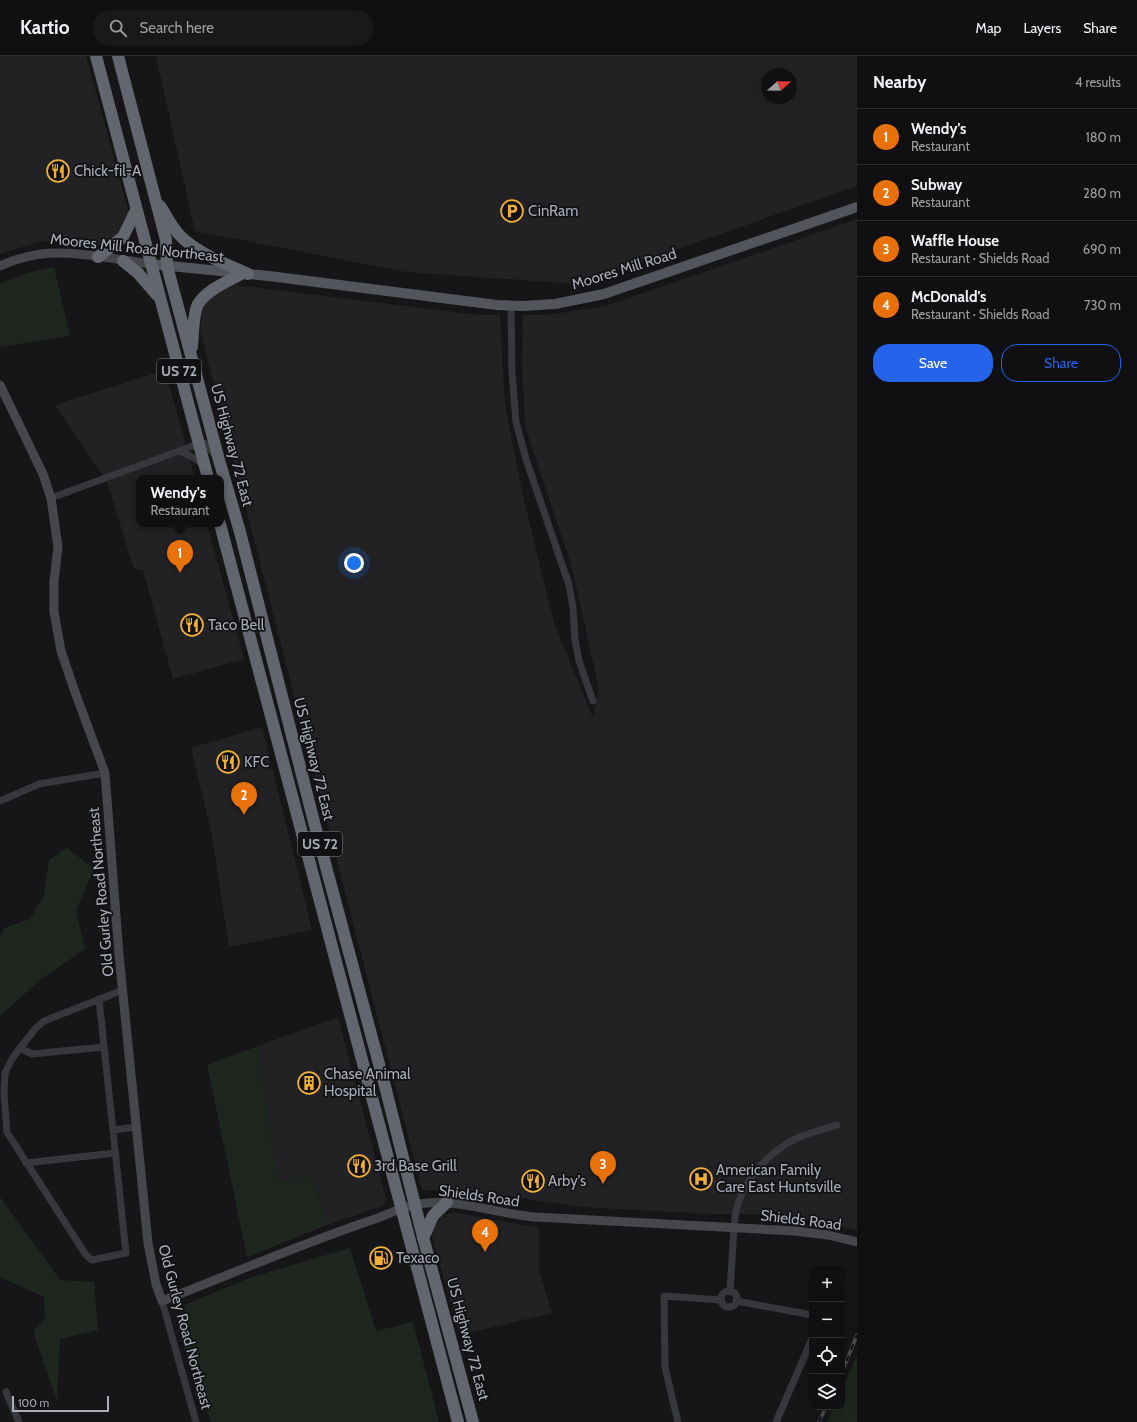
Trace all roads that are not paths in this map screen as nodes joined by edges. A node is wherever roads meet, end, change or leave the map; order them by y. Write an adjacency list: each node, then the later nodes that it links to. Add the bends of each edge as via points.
1 (96, 56): 5 (highway, US 72)
2 (118, 56): 3 (highway, US 72)
3 (156, 200): 10 (highway, US 72, via 166,240); 11 (highway, via 173,228 186,241)
4 (857, 207): 13 (main road, Moores Mill Road, via 604,294 555,304)
5 (136, 210): 6 (highway, via 123,238); 8 (highway, US 72)
6 (98, 257): 7 (street, Moores Mill Road Northeast); 9 (street, Moores Mill Road Northeast, via 64,253 41,254)
7 (123, 261): 8 (street, Moores Mill Road Northeast); 12 (highway, via 138,273)
8 (151, 264): 10 (main road, Moores Mill Road Northeast); 12 (highway, US 72)
9 (0, 266)
10 (167, 266): 11 (main road, Moores Mill Road Northeast); 14 (highway, US Highway 72 East / US 72)
11 (245, 274): 13 (main road, Moores Mill Road); 14 (highway, via 214,288 198,305)
12 (160, 299): 16 (highway, US 72)
13 (511, 305): 24 (street, via 516,422 569,585 579,661)
14 (191, 354): 18 (highway, US Highway 72 East / US 72)
15 (0, 385): 22 (street, Old Gurley Road Northeast, via 40,468)
16 (198, 444): 17 (street); 18 (street, via 205,443); 19 (highway, US 72)
17 (180, 451): 19 (street, via 196,459); 22 (street)
18 (219, 460): 20 (highway, US Highway 72 East / US 72)
19 (206, 472)
20 (223, 475)
21 (224, 477): 37 (highway, US Highway 72 East / US 72)
22 (51, 498): 25 (street, Old Gurley Road Northeast, via 58,547 54,612 60,643)
23 (221, 527): 38 (highway, US Highway 72 East / US 72)
24 (593, 700)
25 (105, 773): 26 (street, via 39,784); 27 (street, Old Gurley Road Northeast)
26 (0, 801)
27 (123, 990): 28 (street); 32 (street, Old Gurley Road Northeast)
28 (99, 999): 29 (street); 30 (street, via 44,1021)
29 (104, 1046): 30 (street, via 32,1054); 33 (street)
30 (20, 1048): 35 (street, via 5,1073 4,1094 7,1132)
31 (837, 1126): 39 (street, via 794,1140 767,1159 743,1192 737,1207)
32 (137, 1127): 33 (street); 44 (street, Old Gurley Road Northeast, via 148,1243)
33 (113, 1130): 34 (street)
34 (115, 1153): 35 (street); 35 (street, via 126,1253 92,1260 86,1256)
35 (26, 1163)
36 (447, 1202): 37 (street, Shields Road); 39 (street, Shields Road, via 535,1218); 40 (highway, via 434,1215)
37 (416, 1205): 38 (street, Shields Road); 40 (highway, US Highway 72 East / US 72)
38 (400, 1209): 44 (street, Shields Road); 52 (highway, US Highway 72 East / US 72)
39 (734, 1228): 41 (street, Shields Road, via 795,1231); 42 (street)
40 (423, 1237): 53 (highway, US Highway 72 East / US 72)
41 (857, 1242)
42 (730, 1292): 43 (street, via 724,1293); 45 (street)
43 (721, 1300): 45 (street, via 727,1307 734,1305); 49 (street, via 664,1296 665,1367)
44 (162, 1301): 51 (street, Old Gurley Road Northeast)
45 (736, 1301): 46 (street)
46 (809, 1315)
47 (809, 1346): 54 (street)
48 (6, 1392): 50 (street)
49 (676, 1421)
50 (19, 1422)
51 (196, 1422)
52 (458, 1422)
53 (473, 1422)
54 (776, 1422)

